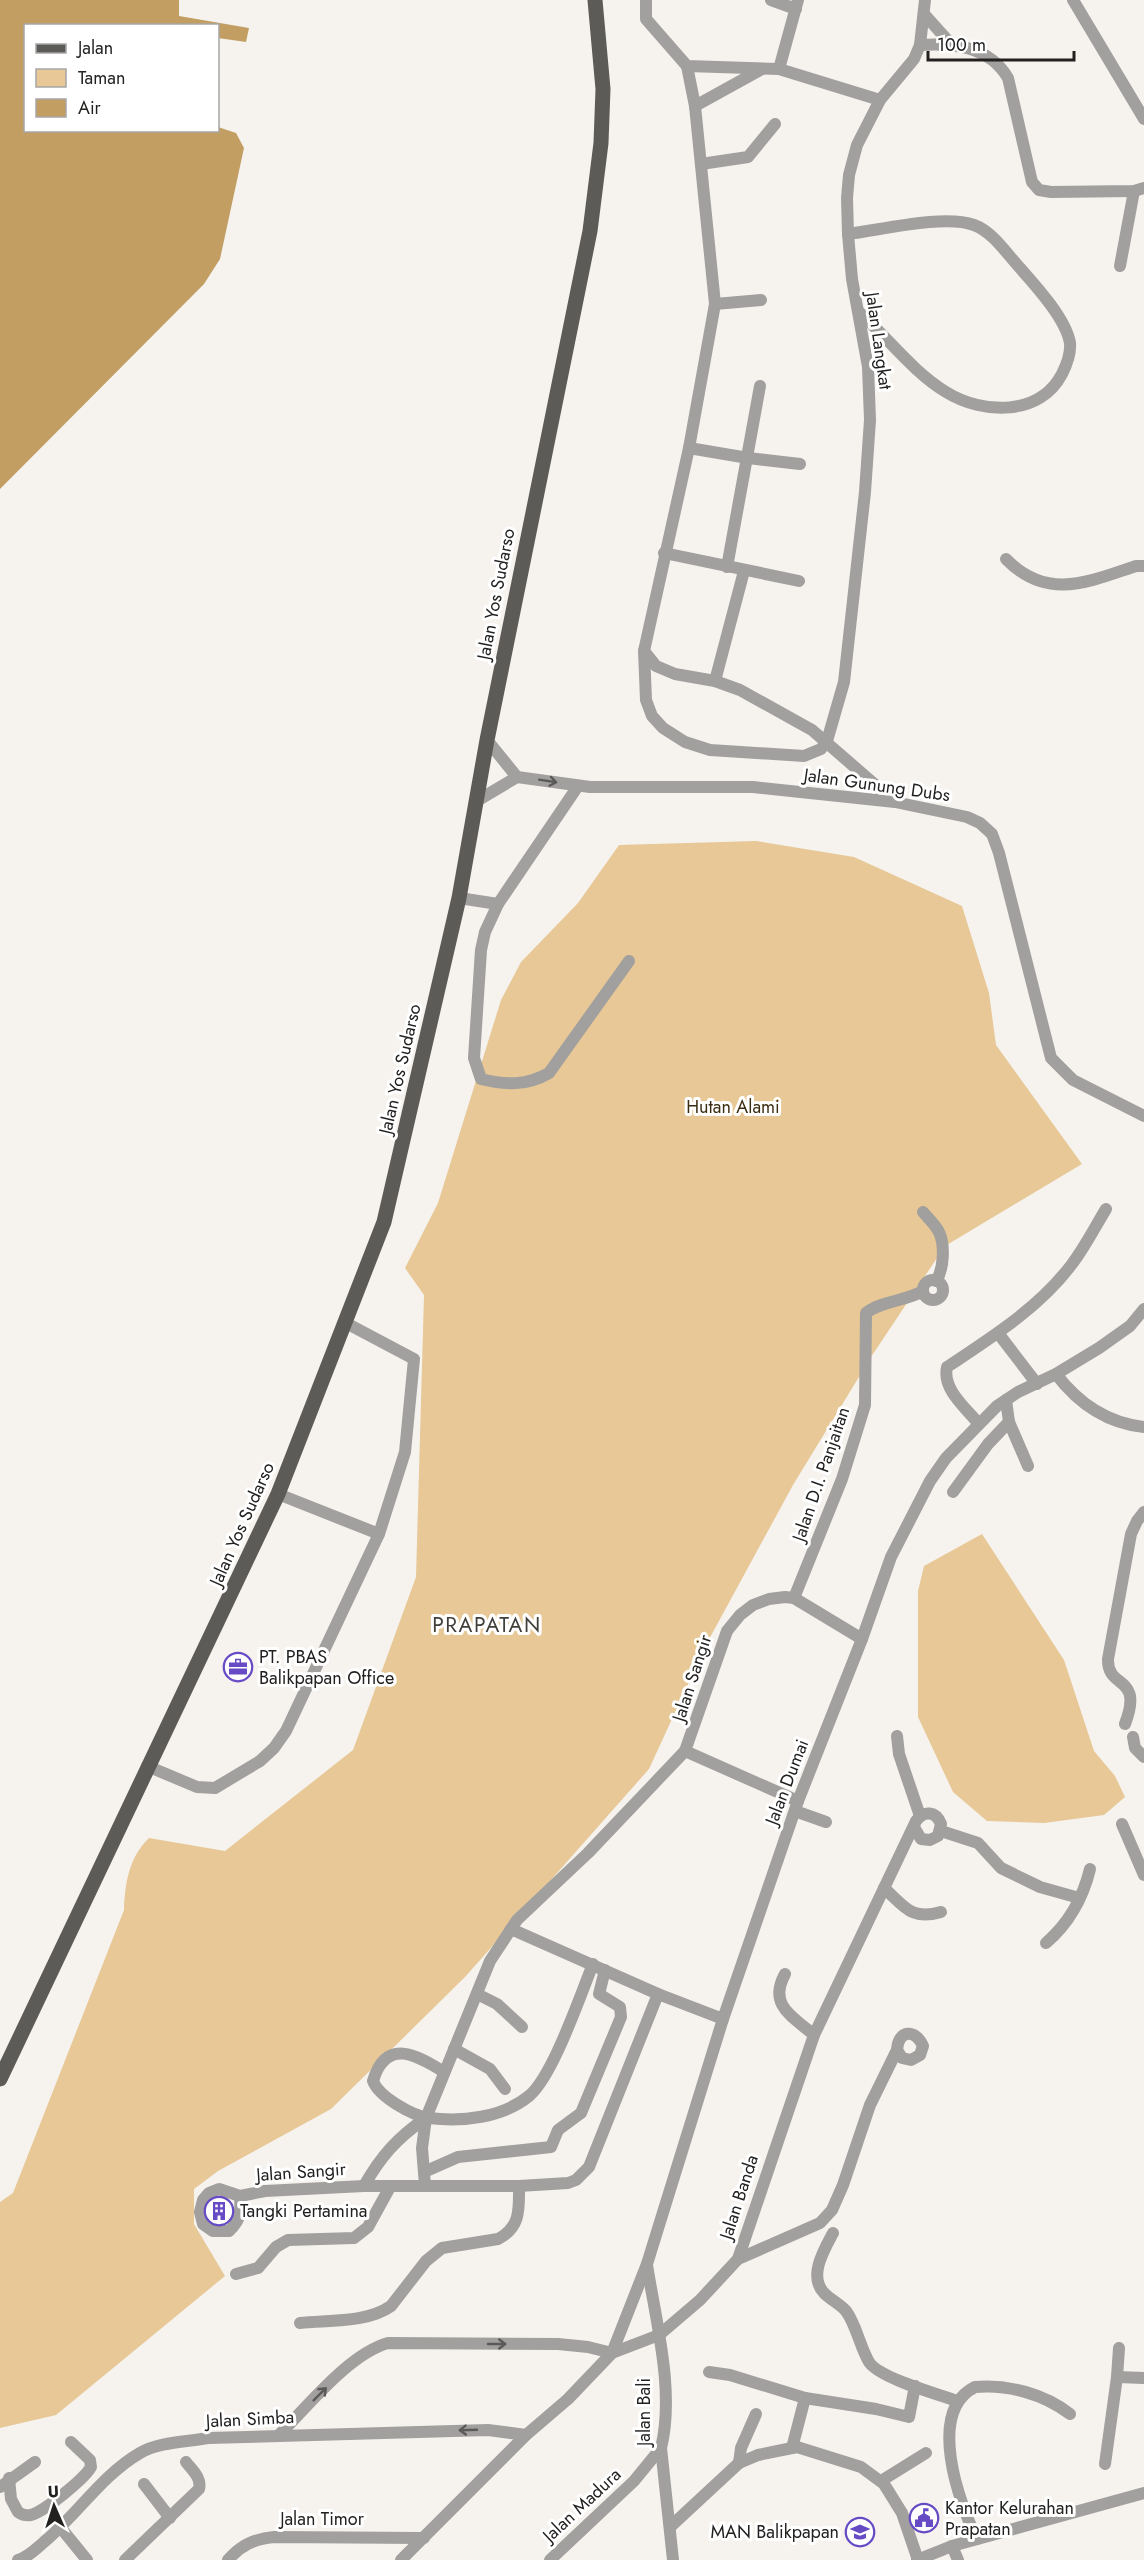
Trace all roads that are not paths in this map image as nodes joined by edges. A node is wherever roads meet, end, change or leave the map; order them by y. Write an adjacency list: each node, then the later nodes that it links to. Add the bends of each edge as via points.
1 (595, 0): 36 (main road, Jalan Yos Sudarso, via 603,89 590,231)
2 (646, 0): 10 (street, via 646,19)
3 (771, 0): 6 (street)
4 (925, 0): 7 (street, Jalan Langkat)
5 (1073, 0): 15 (street)
6 (797, 4): 12 (street)
7 (924, 14): 8 (street); 9 (street, Jalan Langkat)
8 (950, 43): 9 (street); 18 (street, via 988,56 1002,68 1008,78 1032,182 1039,190)
9 (920, 45): 13 (street, Jalan Langkat, via 914,59)
10 (687, 66): 11 (street); 14 (street)
11 (764, 67): 12 (street); 14 (street)
12 (779, 69): 13 (street)
13 (880, 100): 19 (street, Jalan Langkat, via 857,144 849,175)
14 (695, 106): 17 (street)
15 (1144, 119)
16 (775, 124): 17 (street, via 748,157)
17 (701, 164): 22 (street)
18 (1139, 189): 20 (street)
19 (848, 234): 23 (street, Jalan Langkat); 23 (street, via 952,221 986,230 1053,310 1067,334 1070,355 1058,383 1042,398 995,409 978,407 946,392)
20 (1120, 266)
21 (761, 300): 22 (street)
22 (715, 304): 25 (street)
23 (859, 312): 37 (street, Jalan Langkat, via 868,367 870,420 865,492 844,682)
24 (760, 386): 26 (street)
25 (689, 448): 26 (street); 28 (street)
26 (748, 459): 27 (street); 31 (street)
27 (800, 464)
28 (664, 553): 31 (street); 34 (street)
29 (1006, 559): 30 (street, via 1021,574 1062,584 1076,584)
30 (1144, 566)
31 (727, 567): 32 (street)
32 (744, 571): 33 (street); 35 (street)
33 (799, 581)
34 (644, 651): 35 (street, via 656,666 675,674); 37 (street, via 646,700 652,716 685,742 710,750 804,756 821,749)
35 (715, 681): 37 (street, via 741,690)
36 (487, 740): 38 (street); 40 (main road, Jalan Yos Sudarso)
37 (827, 741): 41 (street)
38 (517, 777): 39 (street, Jalan Gunung Dubs, one-way to 39); 40 (street)
39 (579, 786): 41 (street, Jalan Gunung Dubs, via 753,787); 43 (street)
40 (475, 802): 42 (main road, Jalan Yos Sudarso)
41 (895, 802): 45 (street, Jalan Gunung Dubs, via 967,817 992,834 1051,1058 1073,1080)
42 (459, 898): 43 (street); 49 (main road, Jalan Yos Sudarso, via 384,1222)
43 (498, 904): 44 (street, via 481,950 474,1058 481,1079 521,1083 536,1081 549,1073)
44 (629, 961)
45 (1144, 1116)
46 (1106, 1209): 50 (street, via 1073,1263 1039,1300)
47 (923, 1212): 62 (street, Jalan D.I. Panjaitan, via 940,1236 942,1267 936,1281 942,1285 941,1296 930,1300 923,1291 866,1313 865,1405 842,1479)
48 (1144, 1309): 51 (street, Jalan Dumai, via 1130,1326)
49 (346, 1323): 59 (main road, Jalan Yos Sudarso); 61 (street, via 414,1359 405,1452)
50 (998, 1333): 52 (street); 55 (street, via 947,1367 948,1386)
51 (1056, 1374): 52 (street, Jalan Dumai); 56 (street, via 1070,1393 1100,1414)
52 (1036, 1384): 53 (street, Jalan Dumai)
53 (1006, 1400): 54 (street); 55 (street, Jalan Dumai)
54 (1009, 1422): 57 (street); 58 (street)
55 (978, 1424): 63 (street, Jalan Dumai, via 946,1458 917,1504 891,1557)
56 (1144, 1427)
57 (1028, 1466)
58 (953, 1492)
59 (278, 1494): 61 (street); 69 (main road, Jalan Yos Sudarso)
60 (1144, 1512): 64 (street, via 1131,1534 1108,1659 1111,1673 1129,1687 1132,1695)
61 (379, 1534): 69 (street, via 286,1731 274,1748 215,1788 197,1787)
62 (794, 1598): 63 (street); 67 (street, Jalan Sangir, via 770,1599 753,1605 727,1631)
63 (862, 1639): 70 (street, Jalan Dumai)
64 (1125, 1724)
65 (897, 1736): 72 (street)
66 (1133, 1737): 68 (street, via 1135,1748)
67 (686, 1751): 70 (street, Jalan Sangir); 80 (street, Jalan Sangir)
68 (1144, 1757)
69 (147, 1766): 93 (main road, Jalan Yos Sudarso)
70 (796, 1806): 71 (street, Jalan Sangir); 87 (street, Jalan Dumai)
71 (826, 1822)
72 (917, 1822): 74 (street, via 927,1813 934,1815 940,1820); 74 (street, via 917,1835 925,1840 934,1839); 77 (street, Jalan Banda)
73 (1122, 1824): 76 (street)
74 (941, 1830): 78 (street, via 978,1843 1001,1868 1040,1887)
75 (1090, 1869): 78 (street)
76 (1144, 1875)
77 (884, 1888): 79 (street, via 909,1912 928,1916); 89 (street, Jalan Banda)
78 (1079, 1898): 81 (street, via 1064,1926)
79 (941, 1912)
80 (511, 1929): 82 (street); 85 (street, Jalan Sangir, via 490,1961)
81 (1046, 1943)
82 (593, 1964): 83 (street); 95 (street, via 549,2069 531,2095 497,2113 459,2120)
83 (605, 1970): 86 (street); 96 (street, via 599,1994 620,2007 621,2017 581,2113 558,2130 551,2147 458,2157)
84 (785, 1974): 89 (street, via 780,1983 780,2002)
85 (477, 1994): 88 (street, via 497,2004); 90 (street, Jalan Sangir)
86 (658, 1994): 87 (street); 99 (street, Jalan Sangir, via 589,2167 568,2183)
87 (723, 2019): 104 (street, Jalan Dumai)
88 (522, 2027)
89 (814, 2035): 103 (street, Jalan Banda)
90 (454, 2049): 92 (street, Jalan Sangir); 94 (street, via 490,2069)
91 (897, 2050): 103 (street, via 870,2105 832,2210 820,2223)
92 (444, 2072): 95 (street, Jalan Sangir); 95 (street, via 418,2056 401,2052 382,2063 374,2078 375,2085 390,2101)
93 (0, 2079)
94 (505, 2089)
95 (426, 2118): 96 (street, Jalan Sangir); 98 (street, Jalan Sangir, via 380,2158)
96 (424, 2172): 97 (street, Jalan Sangir)
97 (425, 2185): 99 (street, Jalan Sangir); 100 (street, Jalan Sangir)
98 (364, 2186): 100 (street, Jalan Sangir); 101 (street, Jalan Sangir)
99 (519, 2186): 106 (street, via 517,2221 506,2235 442,2248 384,2311)
100 (390, 2187): 105 (street, via 368,2227 354,2238 288,2240 276,2247 258,2268)
101 (240, 2196)
102 (833, 2233): 113 (street, via 820,2257 817,2276 822,2291 846,2311 870,2364)
103 (738, 2259): 107 (street, Jalan Banda, via 700,2300)
104 (647, 2264): 107 (street, Jalan Bali); 109 (street, Jalan Dumai)
105 (236, 2274)
106 (300, 2323)
107 (658, 2335): 109 (street, Jalan Banda); 121 (street, Jalan Bali, via 665,2395)
108 (1119, 2348): 111 (street)
109 (612, 2353): 118 (street, one-way to 109, via 357,2358 388,2343 558,2344); 119 (street)
110 (709, 2372): 114 (street)
111 (1117, 2377): 112 (street); 127 (street)
112 (1144, 2378)
113 (915, 2386): 114 (street, via 909,2417); 115 (street)
114 (805, 2398): 122 (street)
115 (957, 2401): 117 (street, via 975,2387 1012,2390 1033,2393); 136 (street, via 949,2434 950,2450 957,2488)
116 (756, 2414): 126 (street, via 741,2448)
117 (1070, 2414)
118 (279, 2435): 119 (street, Jalan Simba, one-way to 118, via 488,2430); 134 (street, Jalan Simba, via 208,2438 141,2453 117,2470)
119 (526, 2435): 135 (street)
120 (71, 2442): 129 (street, via 90,2460 91,2467 38,2512 18,2512)
121 (661, 2448): 133 (street, Jalan Bali); 143 (street, Jalan Madura, via 634,2481)
122 (792, 2448): 126 (street); 128 (street, via 861,2467)
123 (926, 2453): 128 (street)
124 (35, 2462): 129 (street)
125 (186, 2462): 132 (street, via 201,2485)
126 (739, 2463): 133 (street)
127 (1106, 2464)
128 (881, 2481): 145 (street, via 902,2513)
129 (5, 2482)
130 (144, 2484): 132 (street)
131 (1144, 2493): 136 (street)
132 (170, 2518): 140 (street)
133 (670, 2527): 144 (street, Jalan Bali)
134 (61, 2528): 138 (street, Jalan Simba); 139 (street)
135 (424, 2538): 141 (street, Jalan Timor, via 274,2537 253,2541); 142 (street)
136 (976, 2539): 137 (street)
137 (952, 2546): 145 (street); 146 (street)
138 (18, 2560)
139 (87, 2560)
140 (125, 2560)
141 (228, 2560)
142 (400, 2560)
143 (550, 2560)
144 (673, 2560)
145 (917, 2560)
146 (958, 2560)

